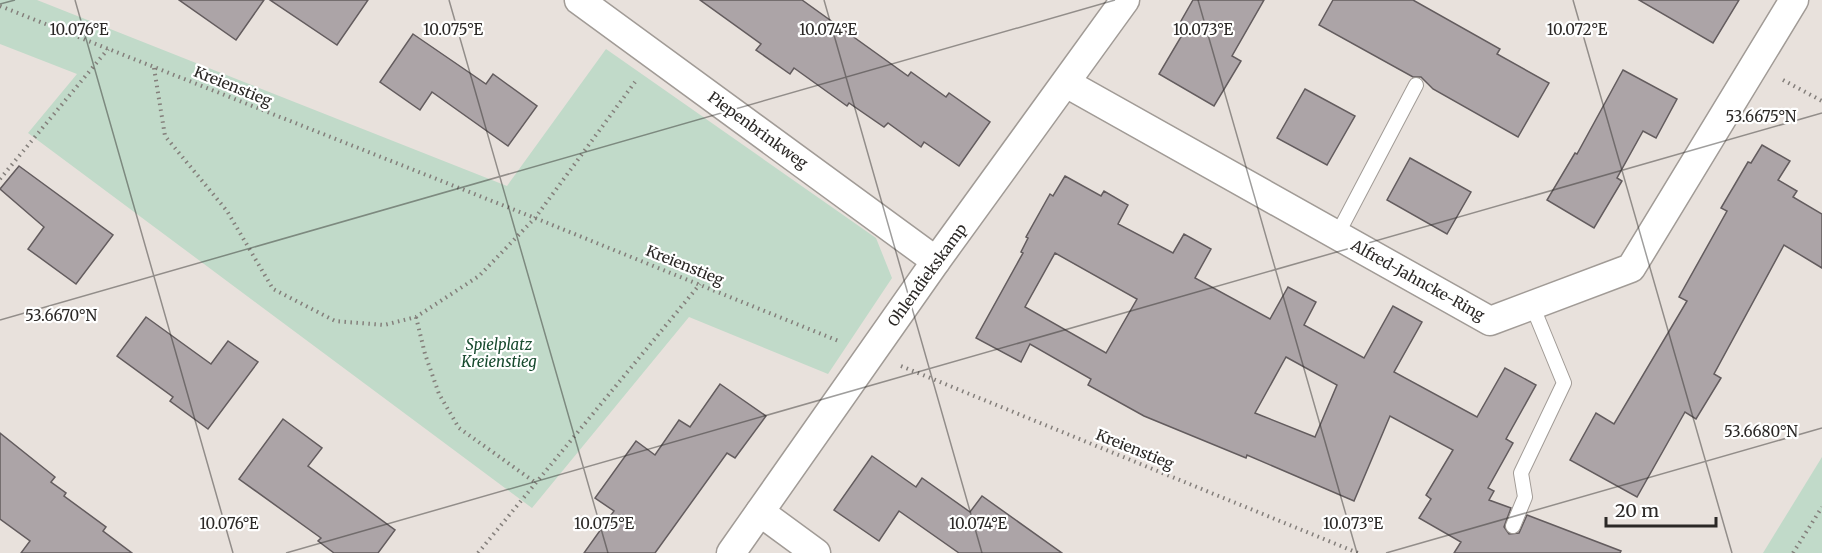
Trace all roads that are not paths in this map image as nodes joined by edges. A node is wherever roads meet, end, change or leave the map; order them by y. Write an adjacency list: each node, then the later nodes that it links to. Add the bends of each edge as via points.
1 (579, 0): 7 (street, Piepenbrinkweg)
2 (1125, 0): 4 (street, Ohlendiekskamp)
3 (1794, 0): 8 (street, Alfred-Jahncke-Ring, via 1631,268)
4 (1066, 83): 6 (street, Alfred-Jahncke-Ring); 7 (street, Ohlendiekskamp)
5 (1416, 85): 6 (lane)
6 (1337, 235): 8 (street, Alfred-Jahncke-Ring, via 1490,321)
7 (936, 261): 9 (street, Ohlendiekskamp)
8 (1532, 305): 10 (lane, via 1564,383 1521,473 1525,497)
9 (760, 512): 11 (street, Ohlendiekskamp); 12 (street)
10 (1513, 525)
11 (731, 553)
12 (816, 553)

